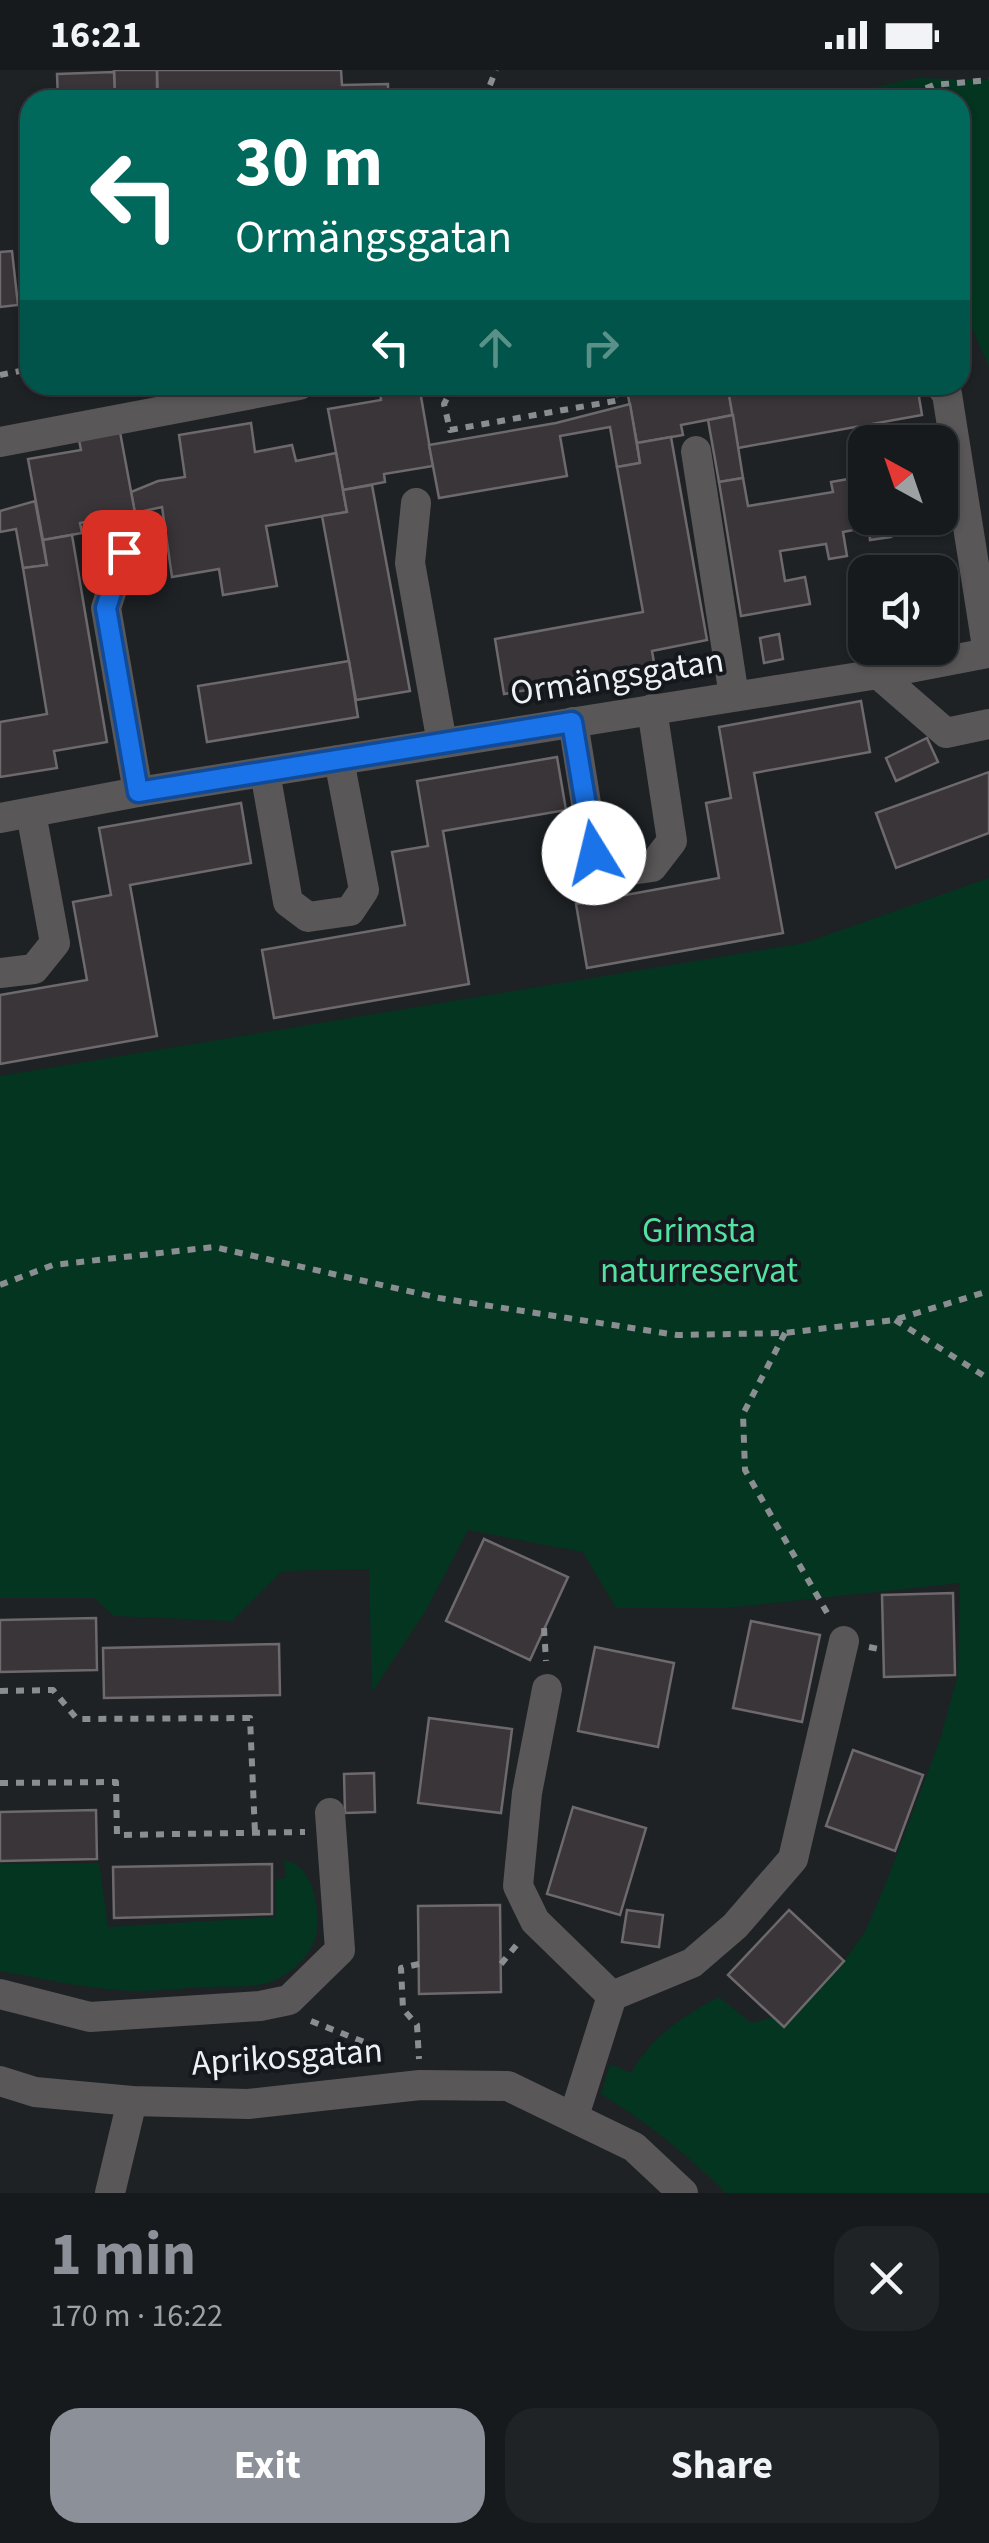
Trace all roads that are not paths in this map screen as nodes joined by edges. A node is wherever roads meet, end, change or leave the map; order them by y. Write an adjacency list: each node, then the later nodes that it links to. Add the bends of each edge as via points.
1 (247, 395): 3 (street)
2 (945, 395): 7 (street, Ormängsgatan)
3 (0, 442)
4 (696, 451): 9 (street)
5 (416, 503): 13 (street, via 410,563)
6 (124, 552): 16 (street, via 106,608)
7 (988, 654): 8 (street, Ormängsgatan)
8 (878, 674): 9 (street, Ormängsgatan); 12 (street, via 946,733)
9 (734, 696): 10 (street, Ormängsgatan)
10 (652, 709): 11 (street, Ormängsgatan); 11 (street, via 672,840 652,867 617,872 594,853)
11 (572, 722): 13 (street, Ormängsgatan)
12 (989, 724)
13 (442, 743): 14 (street, Ormängsgatan)
14 (339, 760): 15 (street, Ormängsgatan); 15 (street, via 364,890 350,911 308,917 288,902)
15 (265, 772): 16 (street, Ormängsgatan)
16 (138, 792): 17 (street, Ormängsgatan)
17 (31, 812): 18 (street, Ormängsgatan); 19 (street, via 56,942 34,969)
18 (0, 818)
19 (0, 973)
20 (844, 1642): 24 (street, via 793,1859 735,1926 692,1963)
21 (547, 1689): 24 (street, via 518,1886 535,1921)
22 (330, 1823): 23 (street, via 340,1950 289,2000 90,2017)
23 (0, 1994)
24 (612, 1996): 27 (street)
25 (0, 2081): 26 (street, Aprikosgatan, via 35,2092)
26 (132, 2101): 27 (street, Aprikosgatan, via 248,2104 408,2086 508,2086); 28 (street)
27 (574, 2116): 29 (street, Aprikosgatan, via 634,2147)
28 (110, 2193)
29 (683, 2193)

